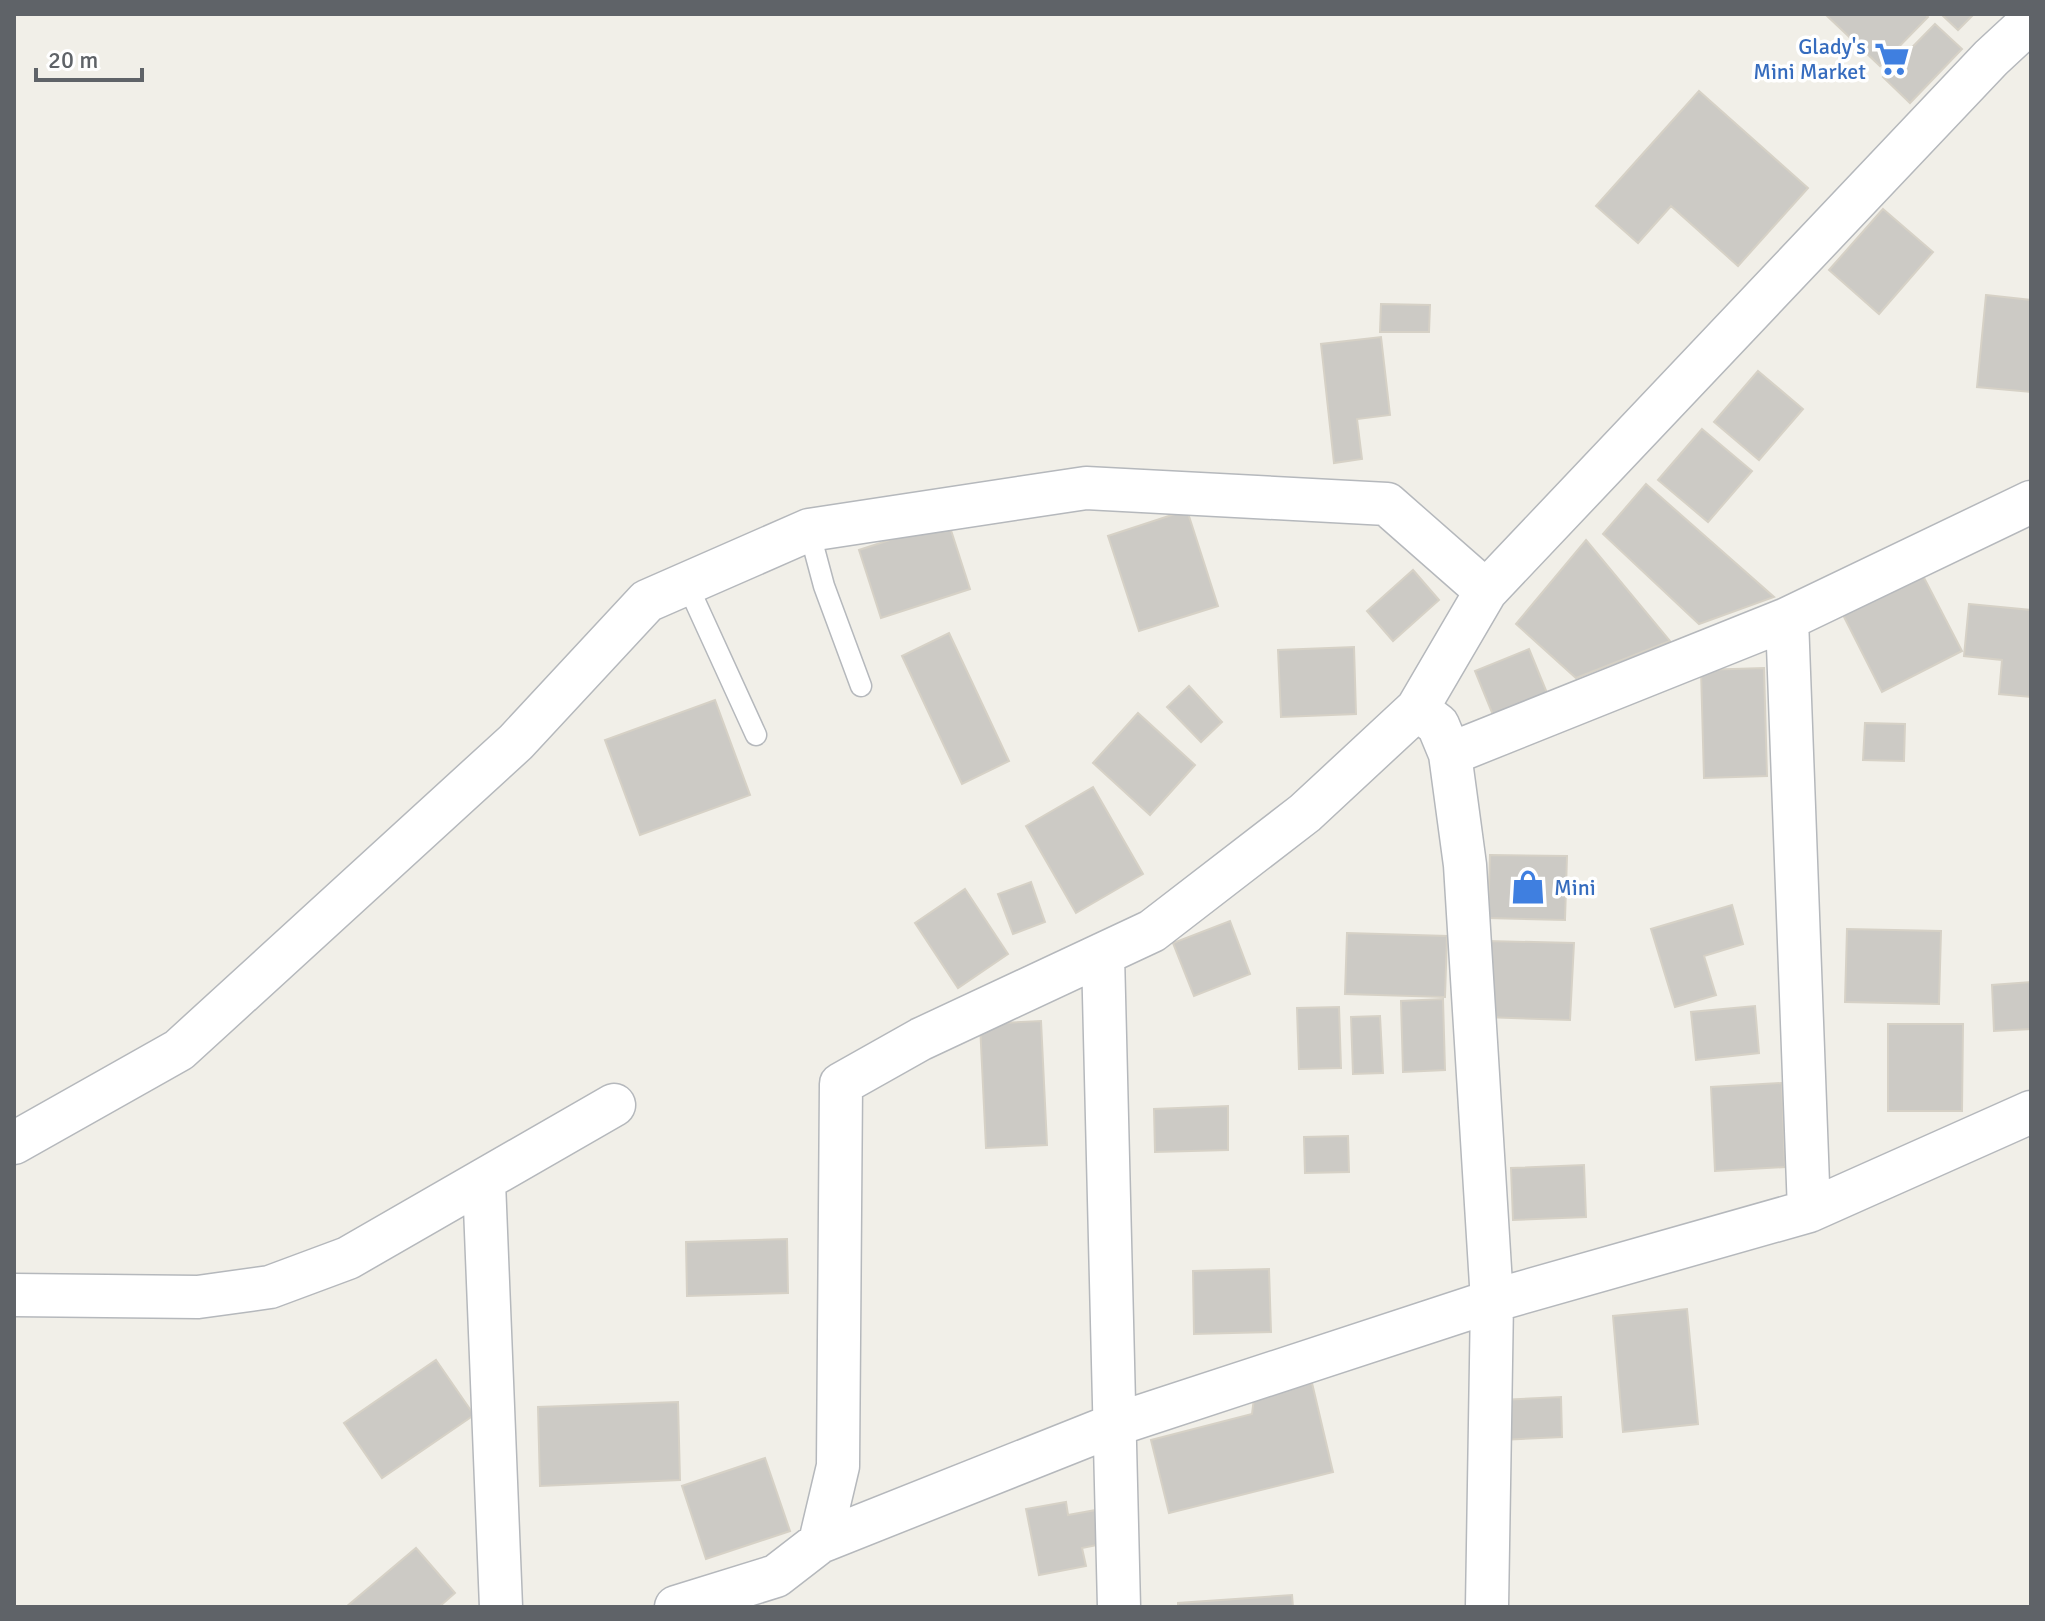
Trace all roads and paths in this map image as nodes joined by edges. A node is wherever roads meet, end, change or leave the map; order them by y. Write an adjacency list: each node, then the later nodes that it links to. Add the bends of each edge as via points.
1 (2031, 21): 5 (street)
2 (2031, 502): 6 (street)
3 (809, 530): 4 (street); 5 (street, via 1086,488 1387,504); 7 (lane)
4 (687, 584): 9 (lane); 14 (street, via 647,601 516,742 179,1050)
5 (1486, 591): 8 (street)
6 (1787, 619): 10 (street); 16 (street)
7 (861, 686)
8 (1417, 709): 10 (street, via 1438,725); 11 (street, via 1271,841 1152,931)
9 (756, 735)
10 (1450, 754): 18 (street, via 1465,865)
11 (1103, 955): 19 (street); 20 (street, via 921,1039 841,1084 838,1466)
12 (614, 1105): 15 (street)
13 (2031, 1112): 16 (street)
14 (14, 1143)
15 (484, 1182): 17 (street, via 348,1258 270,1287 198,1297); 21 (street)
16 (1809, 1211): 18 (street)
17 (14, 1295)
18 (1492, 1301): 19 (street); 24 (street)
19 (1114, 1425): 20 (street); 23 (street)
20 (820, 1542): 22 (street, via 776,1576)
21 (501, 1607)
22 (676, 1607)
23 (1119, 1607)
24 (1487, 1607)

